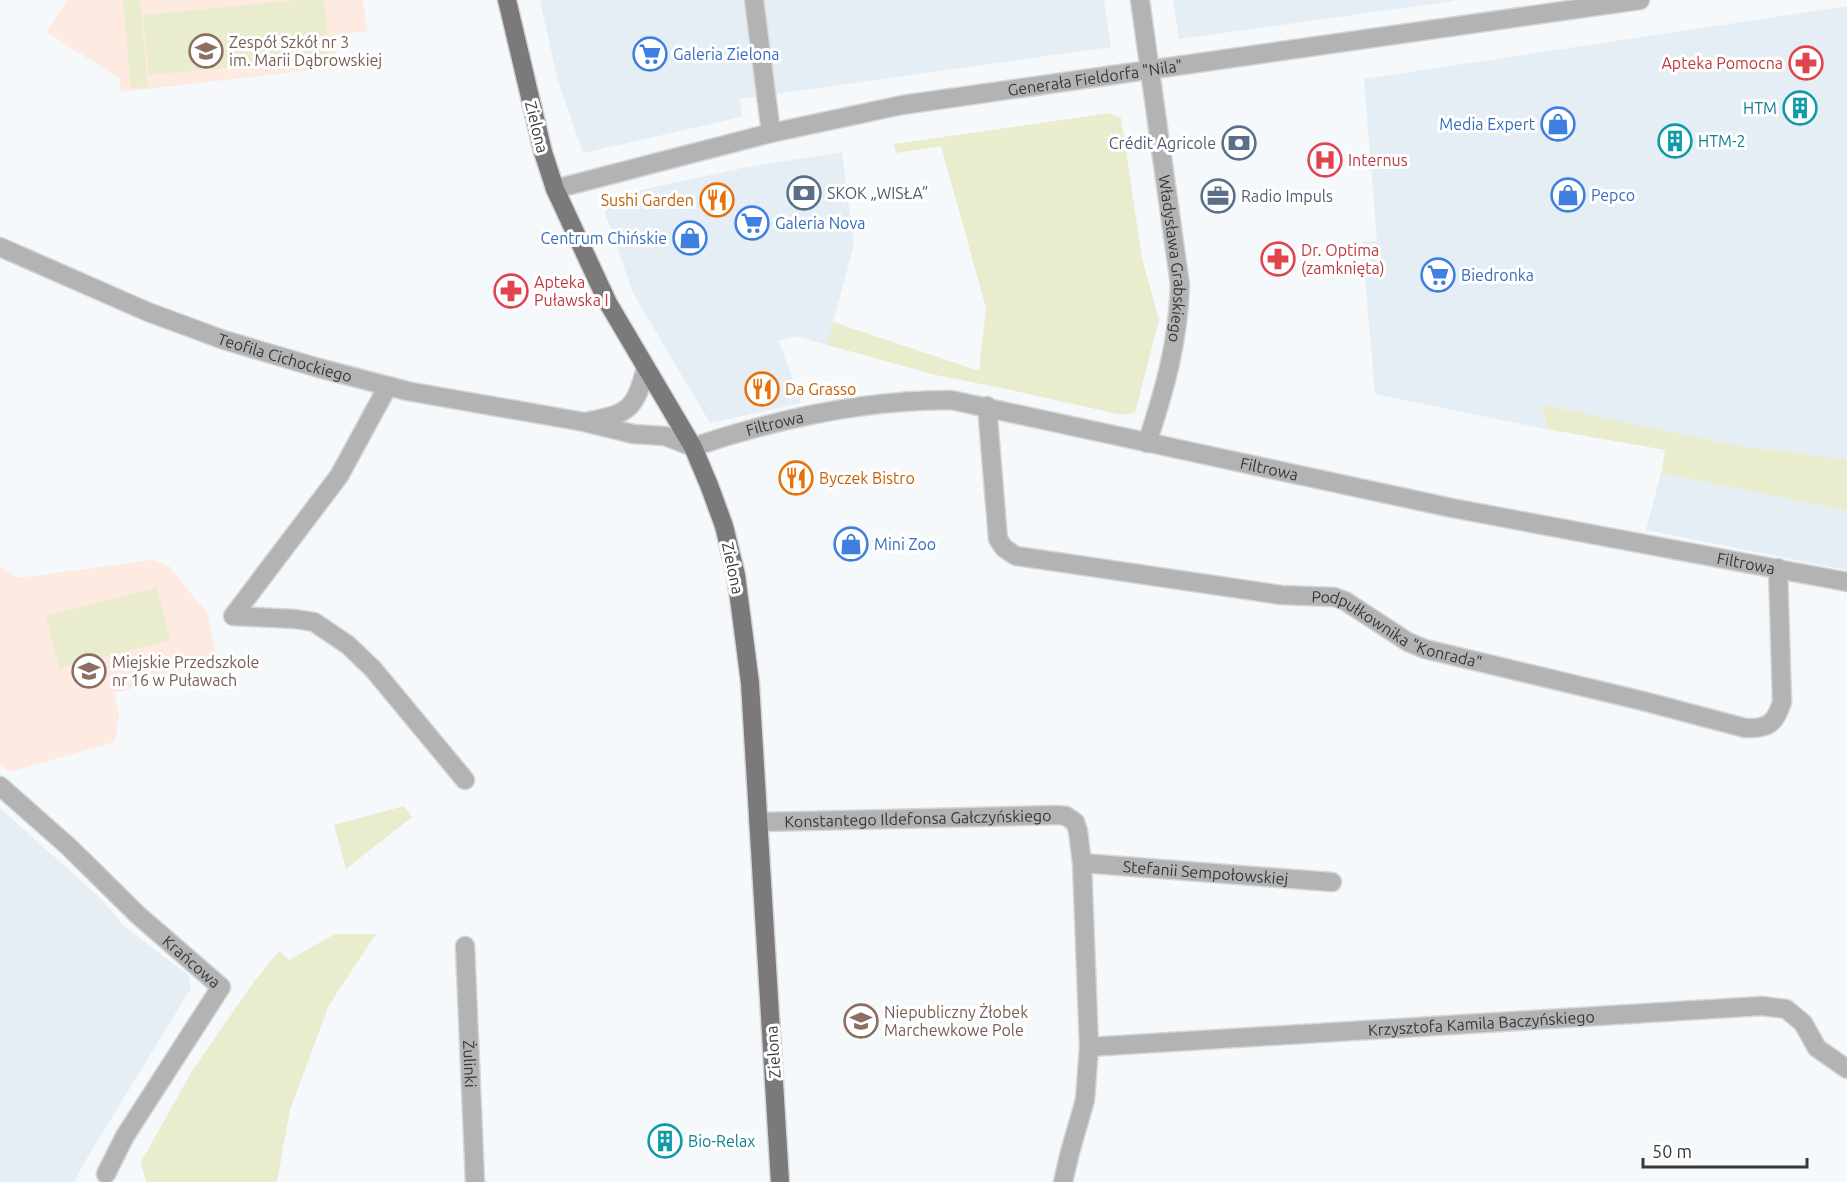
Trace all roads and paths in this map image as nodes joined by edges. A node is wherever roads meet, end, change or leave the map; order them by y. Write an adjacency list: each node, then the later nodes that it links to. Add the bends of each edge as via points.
1 (507, 0): 7 (main road, Zielona)
2 (754, 0): 6 (street)
3 (1140, 0): 5 (street, Władysława Grabskiego)
4 (1640, 0): 5 (street, Generała Fieldorfa "Nila")
5 (1150, 69): 6 (street, Generała Fieldorfa "Nila", via 902,105); 13 (street, Władysława Grabskiego, via 1180,285 1178,325 1167,384)
6 (771, 133): 7 (street, Generała Fieldorfa "Nila")
7 (555, 189): 9 (main road, Zielona, via 608,303)
8 (0, 247): 10 (street, Teofila Cichockiego, via 148,312 224,340)
9 (646, 368): 12 (street, Teofila Cichockiego, via 640,391 628,410); 14 (main road, Zielona)
10 (388, 386): 12 (street, Teofila Cichockiego); 17 (street, via 339,476 233,616 314,622 348,645 373,669)
11 (987, 406): 13 (street, Filtrowa); 14 (street, Filtrowa, via 951,400 867,405 780,421); 15 (street, Podpułkownika "Konrada", via 998,539 1016,556 1281,595 1334,597 1425,650 1745,728 1771,724 1782,702)
12 (584, 422): 14 (street, Teofila Cichockiego, via 633,434 664,436)
13 (1148, 443): 15 (street, Filtrowa, via 1452,507)
14 (693, 447): 19 (main road, Zielona, via 724,526 736,575 750,683)
15 (1778, 568): 16 (street, Filtrowa)
16 (1847, 582)
17 (465, 780)
18 (0, 786): 25 (street, Krańcowa, via 221,987 125,1136)
19 (758, 822): 20 (street, Konstantego Ildefonsa Gałczyńskiego, via 1066,816 1075,822); 27 (main road, Zielona)
20 (1082, 863): 21 (street, Stefanii Sempołowskiej); 23 (street, Konstantego Ildefonsa Gałczyńskiego)
21 (1332, 882)
22 (465, 946): 26 (street, Żulinki)
23 (1089, 1047): 24 (street, Krzysztofa Kamila Baczyńskiego, via 1762,1006 1786,1009 1803,1023 1817,1048); 28 (street, Konstantego Ildefonsa Gałczyńskiego, via 1084,1100)
24 (1847, 1069)
25 (106, 1174)
26 (475, 1182)
27 (780, 1182)
28 (1063, 1182)

